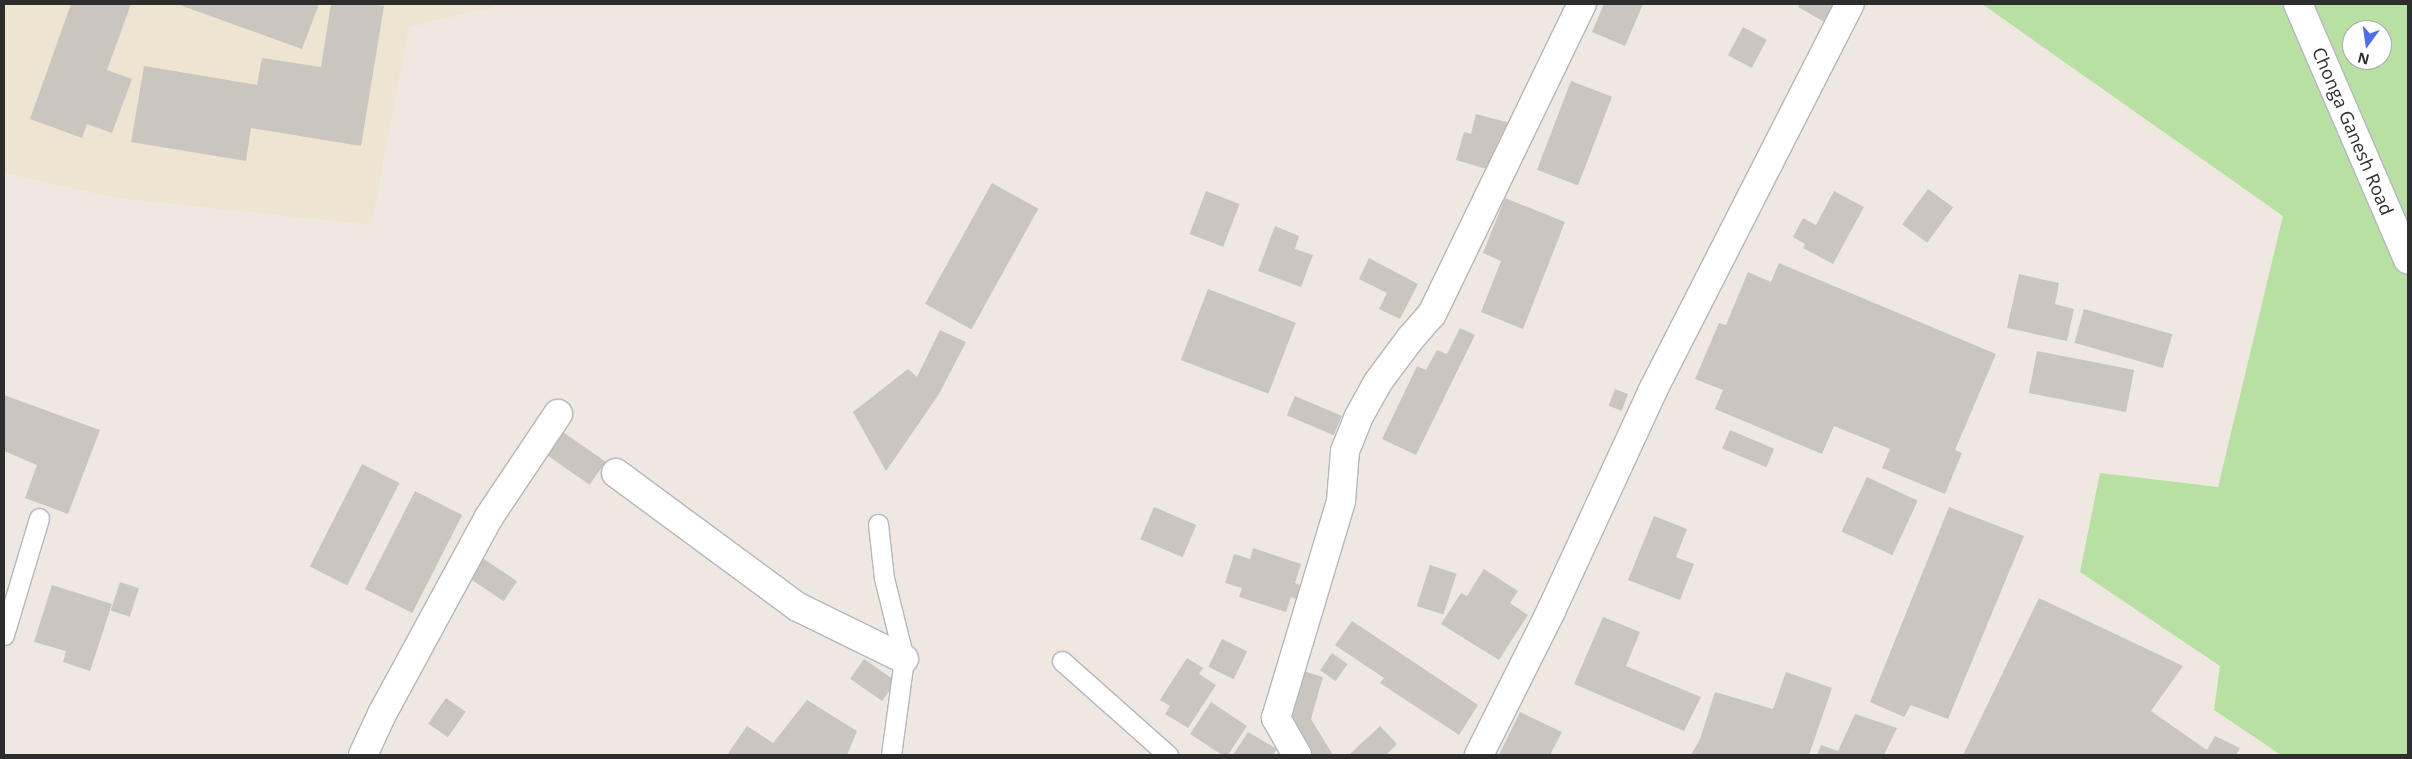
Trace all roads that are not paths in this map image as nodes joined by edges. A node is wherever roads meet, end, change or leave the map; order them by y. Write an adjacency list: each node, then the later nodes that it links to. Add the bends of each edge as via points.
1 (1582, 4): 15 (street, via 1432,314 1378,382 1358,418 1345,451 1341,501 1276,718)
2 (1850, 4): 16 (street, via 1653,390 1551,611)
3 (2298, 4): 4 (street, Chonga Ganesh Road)
4 (2408, 259)
5 (558, 414): 12 (street, via 489,517)
6 (616, 473): 10 (street, via 798,607)
7 (39, 518): 9 (lane)
8 (878, 524): 10 (lane, via 884,578)
9 (4, 635)
10 (904, 659): 13 (lane)
11 (1062, 661): 14 (lane)
12 (363, 755)
13 (891, 755)
14 (1168, 755)
15 (1297, 755)
16 (1479, 755)

